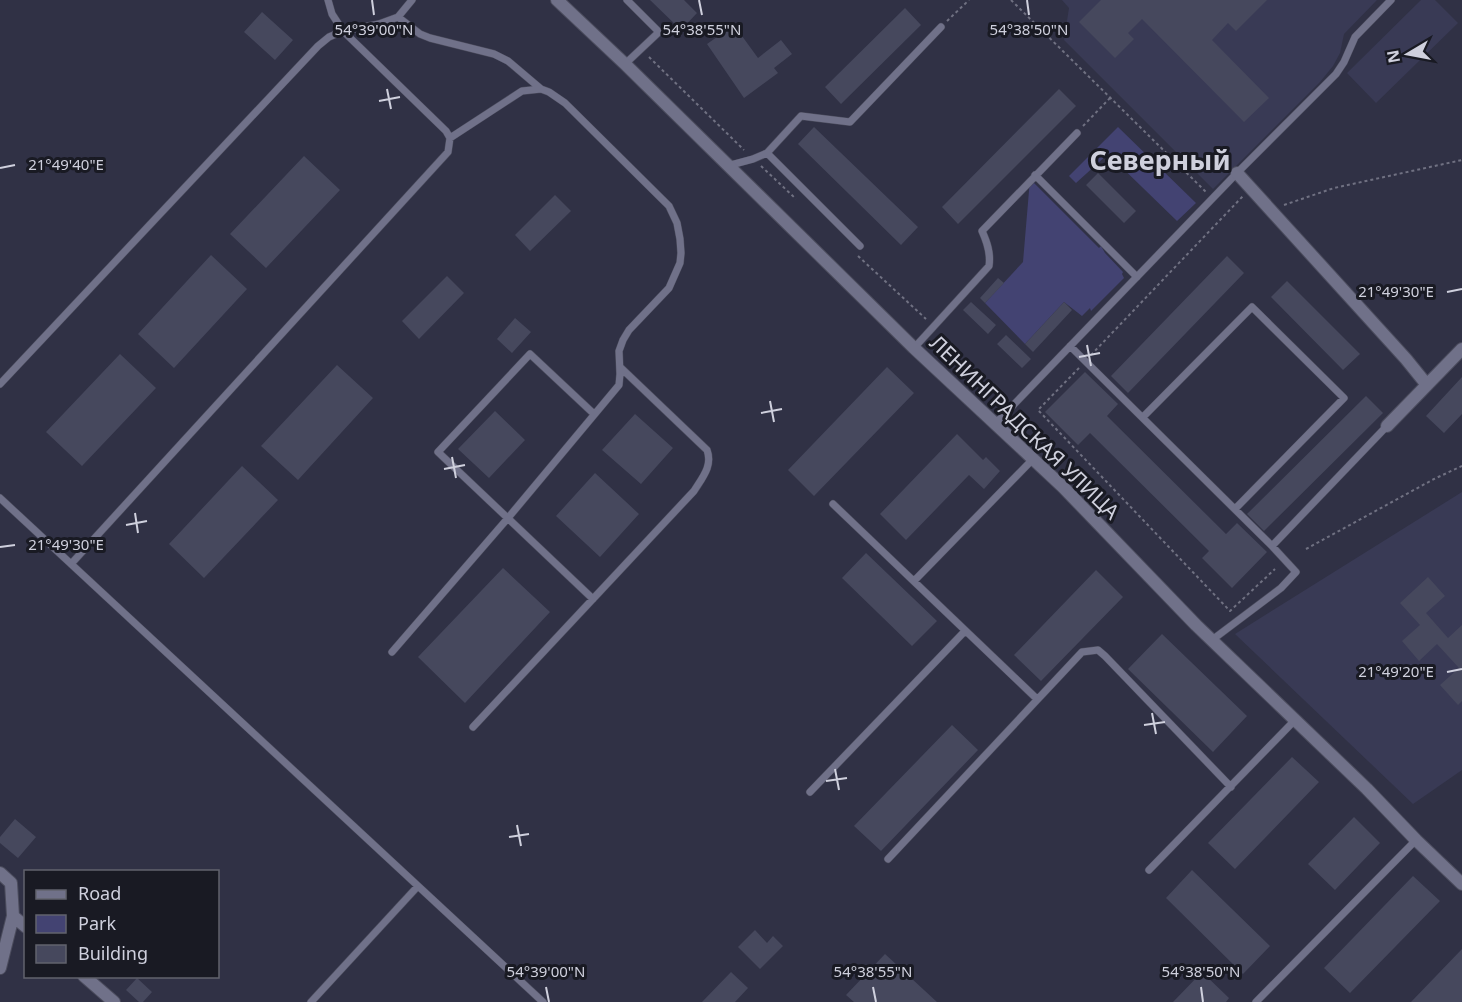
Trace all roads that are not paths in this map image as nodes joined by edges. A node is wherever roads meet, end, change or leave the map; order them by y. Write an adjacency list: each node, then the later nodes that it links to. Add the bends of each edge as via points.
1 (328, 0): 8 (lane)
2 (412, 0): 6 (lane)
3 (557, 0): 9 (street, ЛЕНИНГРАДСКАЯ УЛИЦА)
4 (627, 0): 9 (lane, via 659,32)
5 (1391, 0): 15 (lane, via 1355,37 1336,74)
6 (398, 17): 8 (lane); 10 (lane, via 430,38 494,54)
7 (941, 27): 13 (lane, via 850,122 801,116)
8 (343, 31): 12 (lane); 23 (lane, via 318,46)
9 (625, 64): 14 (street, ЛЕНИНГРАДСКАЯ УЛИЦА)
10 (541, 89): 12 (lane, via 522,91); 22 (lane, via 565,103 669,207 677,223 680,263 669,288 622,340)
11 (1077, 133): 16 (lane)
12 (450, 138): 35 (lane, via 448,152)
13 (767, 153): 14 (lane); 17 (lane)
14 (727, 166): 20 (street, ЛЕНИНГРАДСКАЯ УЛИЦА)
15 (1237, 173): 18 (lane); 24 (street)
16 (1035, 175): 18 (lane); 20 (lane, via 982,231 988,245 989,266)
17 (860, 246)
18 (1137, 277): 19 (lane)
19 (1070, 346): 26 (lane); 27 (lane)
20 (914, 348): 27 (street, ЛЕНИНГРАДСКАЯ УЛИЦА)
21 (1462, 349): 24 (street)
22 (620, 367): 25 (lane, via 619,385); 37 (lane, via 708,450 710,458 694,491)
23 (0, 384)
24 (1427, 385): 28 (street)
25 (594, 414): 33 (lane); 33 (lane, via 530,354 438,452)
26 (1143, 417): 32 (lane); 32 (lane, via 1252,307 1344,398)
27 (996, 423): 29 (street, ЛЕНИНГРАДСКАЯ УЛИЦА)
28 (1387, 426): 34 (lane)
29 (1033, 459): 36 (lane); 39 (street, ЛЕНИНГРАДСКАЯ УЛИЦА)
30 (0, 498): 35 (lane)
31 (833, 504): 36 (lane)
32 (1234, 509): 34 (lane)
33 (508, 518): 37 (lane); 40 (lane)
34 (1272, 546): 39 (lane, via 1296,572)
35 (71, 564): 51 (lane)
36 (914, 581): 38 (lane)
37 (593, 599): 43 (lane)
38 (965, 631): 41 (lane); 45 (lane)
39 (1212, 640): 42 (street, ЛЕНИНГРАДСКАЯ УЛИЦА)
40 (392, 652)
41 (1037, 699): 44 (lane, via 1082,652 1098,650); 47 (lane)
42 (1294, 720): 44 (lane); 46 (street, ЛЕНИНГРАДСКАЯ УЛИЦА)
43 (473, 727)
44 (1231, 787): 48 (lane)
45 (810, 792)
46 (1416, 840): 50 (street, ЛЕНИНГРАДСКАЯ УЛИЦА); 59 (lane)
47 (888, 859)
48 (1149, 870)
49 (0, 873): 52 (street, via 11,883)
50 (1462, 884)
51 (418, 886): 57 (lane); 58 (lane)
52 (13, 916): 53 (street); 54 (street)
53 (24, 925)
54 (0, 968)
55 (86, 978): 56 (street)
56 (114, 1002)
57 (310, 1002)
58 (543, 1002)
59 (1256, 1002)

